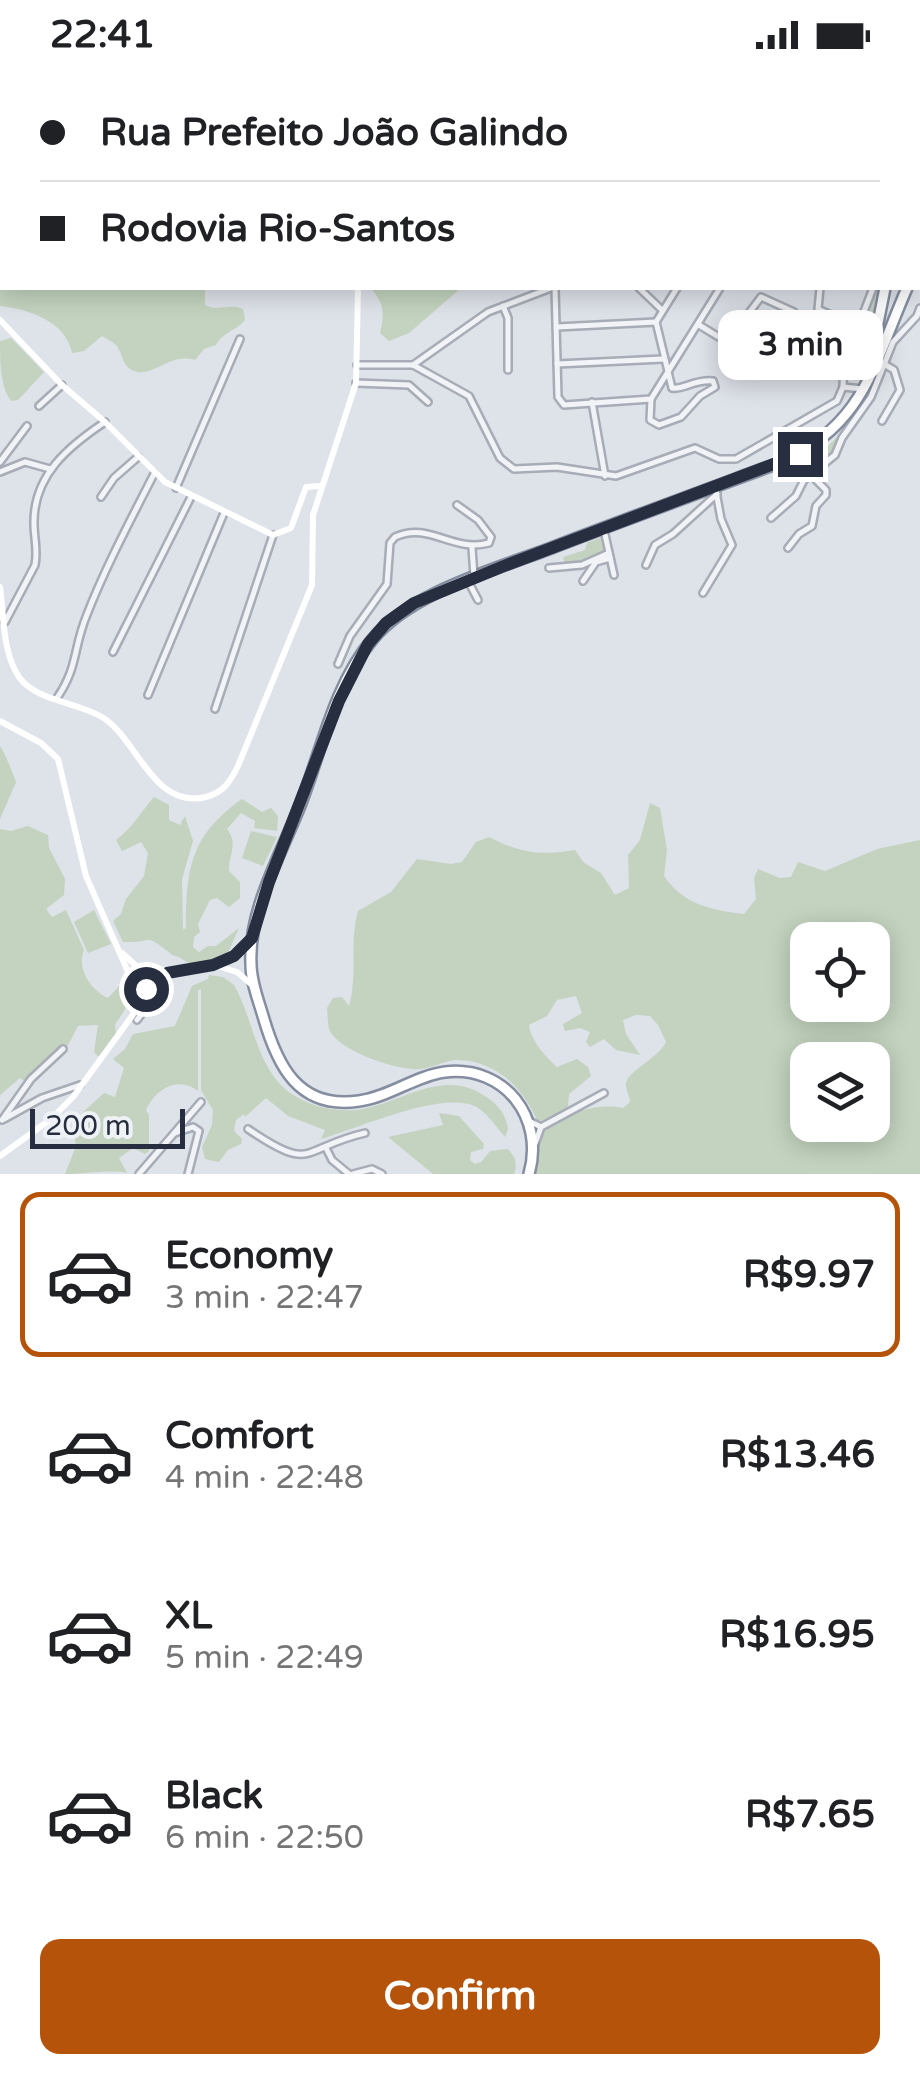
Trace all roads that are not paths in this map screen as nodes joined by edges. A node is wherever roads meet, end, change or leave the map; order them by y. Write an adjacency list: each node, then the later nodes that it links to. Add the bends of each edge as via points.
1 (358, 290): 28 (main road)
2 (535, 290): 12 (street)
3 (553, 290): 19 (street)
4 (641, 290): 14 (street)
5 (676, 290): 14 (street)
6 (719, 290): 18 (street)
7 (820, 290): 8 (street, via 818,310 858,327)
8 (872, 290)
9 (885, 290): 20 (highway)
10 (886, 290): 11 (highway, via 890,298)
11 (905, 292): 31 (highway)
12 (502, 306): 25 (street); 29 (street)
13 (920, 308): 27 (street)
14 (663, 310): 17 (street)
15 (794, 312): 22 (street, via 761,297)
16 (0, 320): 33 (main road)
17 (656, 322): 19 (street); 24 (street)
18 (698, 325): 22 (street); 30 (street)
19 (556, 326): 26 (street)
20 (876, 335): 31 (highway); 34 (street, via 844,357)
21 (240, 339): 53 (street)
22 (728, 342): 23 (street)
23 (736, 354)
24 (663, 358): 26 (street); 30 (street)
25 (412, 364): 28 (street); 51 (street, via 473,400 508,467)
26 (557, 364): 39 (street, via 564,405)
27 (884, 364): 43 (street, via 894,370 900,390); 50 (street, via 872,397 835,455)
28 (357, 365): 32 (main road)
29 (508, 370)
30 (668, 373): 36 (street); 36 (street, via 677,390 696,380 715,387 681,417 658,425 650,420)
31 (868, 376): 35 (highway)
32 (356, 383): 38 (street, via 409,385); 52 (main road)
33 (62, 385): 40 (street); 42 (main road)
34 (843, 387): 35 (street); 37 (street)
35 (864, 388): 41 (highway)
36 (650, 399): 39 (street)
37 (837, 401): 41 (street); 51 (street, via 736,458 695,448)
38 (428, 402)
39 (592, 402): 51 (street)
40 (39, 406)
41 (849, 415): 54 (highway, via 800,454)
42 (105, 422): 45 (main road); 47 (street, via 68,447)
43 (882, 422)
44 (26, 426): 46 (street)
45 (138, 457): 49 (main road); 55 (street)
46 (0, 462)
47 (50, 469): 48 (street, via 25,462); 73 (street, via 34,520 36,560)
48 (0, 472)
49 (154, 474): 53 (main road); 77 (street, via 96,593 72,676)
50 (811, 474): 59 (street); 63 (street, via 826,495 814,509 812,526)
51 (605, 476)
52 (320, 486): 61 (main road, via 306,487 291,528); 77 (main road, via 309,594 238,766 221,791 189,798 169,790 106,720)
53 (176, 490): 56 (main road)
54 (716, 490): 60 (highway); 65 (street, via 654,545); 71 (street, via 732,546)
55 (102, 497)
56 (191, 498): 58 (main road); 74 (street)
57 (457, 506): 62 (street, via 490,537 489,544)
58 (224, 513): 61 (main road); 76 (street)
59 (771, 518)
60 (604, 528): 64 (street); 68 (highway)
61 (273, 536): 78 (street)
62 (472, 548): 68 (street); 75 (street, via 416,532 395,537 387,584)
63 (788, 548)
64 (610, 556): 66 (street); 67 (street); 69 (street)
65 (646, 565)
66 (549, 568)
67 (614, 576)
68 (471, 580): 72 (street); 80 (highway, via 414,603 368,644 339,701)
69 (583, 581)
70 (0, 587): 73 (main road)
71 (704, 593)
72 (478, 600)
73 (4, 624): 77 (main road, via 18,676)
74 (113, 652)
75 (338, 664)
76 (148, 694)
77 (56, 698)
78 (214, 709)
79 (0, 722): 81 (main road, via 40,742 58,760 86,876)
80 (252, 938): 82 (main road); 87 (highway)
81 (120, 952): 84 (main road); 85 (main road)
82 (213, 965): 83 (main road); 87 (main road, via 242,974)
83 (176, 970): 84 (main road); 88 (main road)
84 (145, 973): 85 (main road, via 136,974); 88 (main road)
85 (133, 984): 88 (main road); 89 (main road)
86 (164, 984): 88 (street)
87 (254, 987): 95 (highway, via 279,1062 317,1096 357,1101 444,1072 473,1073 506,1088)
88 (147, 993): 89 (main road)
89 (135, 1018): 91 (main road)
90 (63, 1049): 94 (street)
91 (83, 1084): 94 (street); 102 (main road)
92 (604, 1093): 96 (street)
93 (201, 1102): 99 (street)
94 (1, 1120)
95 (529, 1121): 96 (street); 100 (highway)
96 (541, 1127): 100 (street)
97 (248, 1130): 101 (street, via 288,1154)
98 (365, 1132): 101 (street)
99 (174, 1133): 103 (street); 104 (street, via 199,1130)
100 (533, 1146): 107 (highway)
101 (326, 1148): 105 (street)
102 (0, 1156)
103 (138, 1174)
104 (188, 1174)
105 (351, 1174): 106 (street)
106 (382, 1174)
107 (529, 1174)

